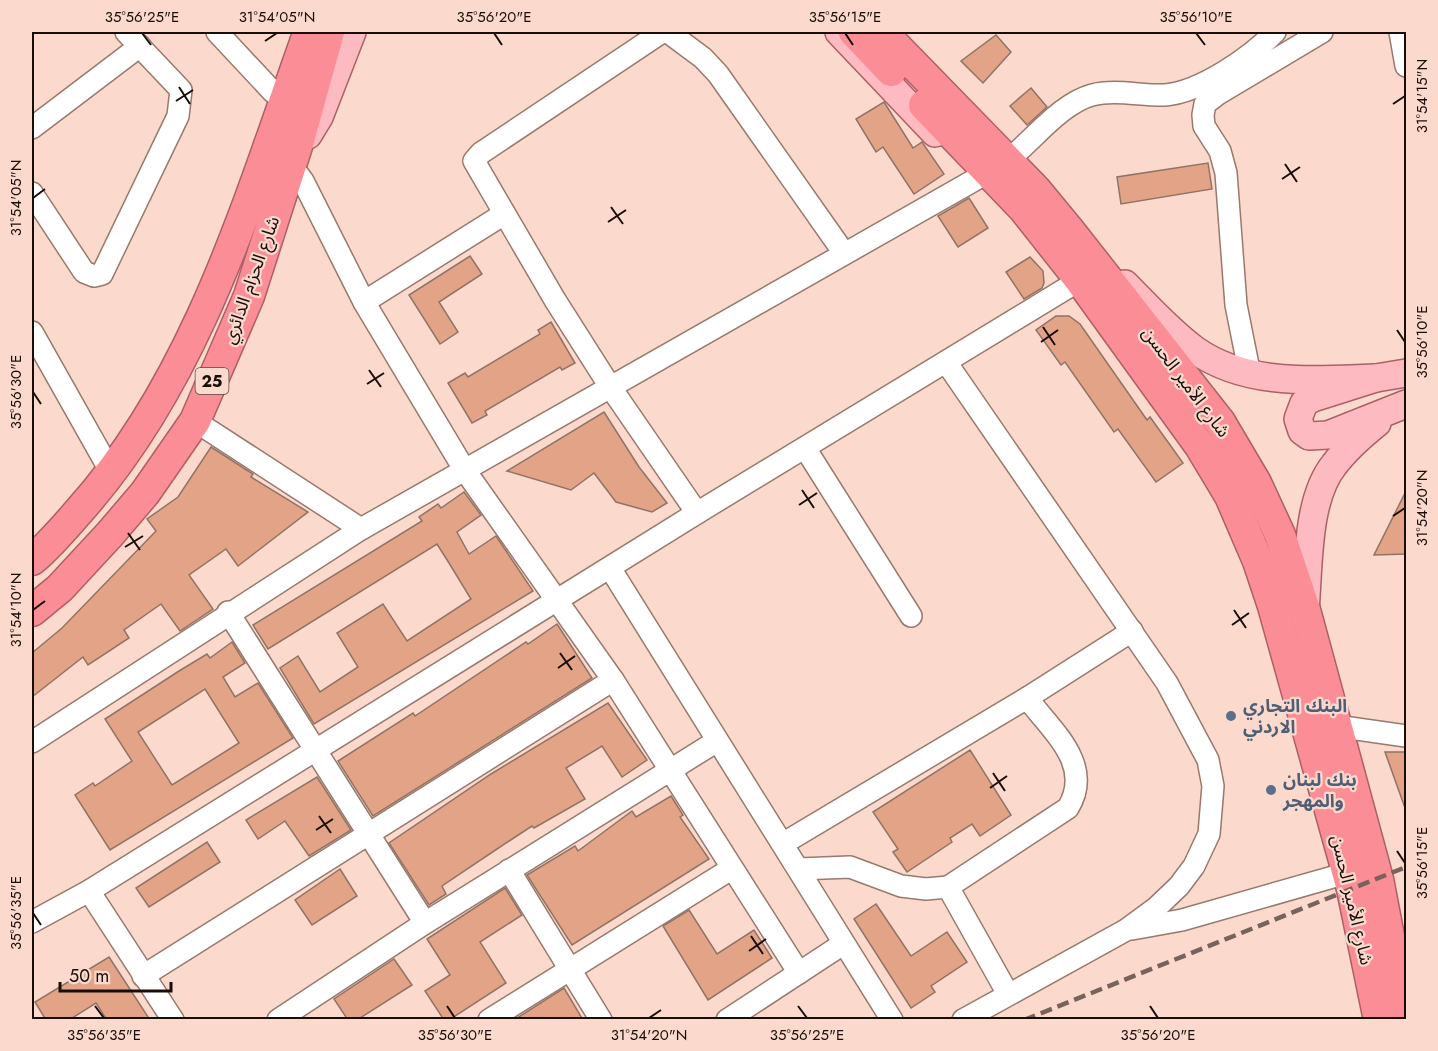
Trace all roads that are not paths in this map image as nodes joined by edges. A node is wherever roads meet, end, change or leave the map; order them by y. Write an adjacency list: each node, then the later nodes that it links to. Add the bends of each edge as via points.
1 (217, 32): 17 (street)
2 (295, 32): 17 (main road, 25)
3 (309, 32): 17 (highway)
4 (329, 32): 17 (highway)
5 (352, 32): 19 (main road, 25, via 319,117 308,136)
6 (662, 32): 24 (street, via 476,157 477,168)
7 (668, 32): 26 (street, via 718,74)
8 (839, 32): 21 (main road)
9 (854, 32): 23 (highway, شارع الأمير الحسن)
10 (882, 32): 23 (highway, شارع الأمير الحسن)
11 (902, 32): 20 (main road)
12 (1275, 32): 20 (street, via 1218,75 1188,89 1167,94 1101,94 1081,99)
13 (1322, 32): 32 (street, via 1205,104 1204,126 1220,151 1226,173 1236,305)
14 (1400, 32): 16 (street)
15 (133, 39): 18 (street); 22 (street, via 181,90 178,116 102,274 84,272)
16 (1407, 66)
17 (288, 100): 19 (highway, شارع الحزام الدائري / 25)
18 (32, 128)
19 (286, 152): 28 (street); 36 (highway, شارع الحزام الدائري / 25, via 249,296); 39 (highway, شارع الحزام الدائري / 25, via 175,374)
20 (1016, 153): 23 (main road)
21 (978, 178): 23 (main road); 26 (street)
22 (32, 193)
23 (1029, 199): 25 (highway, شارع الأمير الحسن); 27 (highway, شارع الأمير الحسن)
24 (504, 214): 28 (street); 34 (street)
25 (1069, 230): 32 (main road, via 1194,349); 45 (highway, شارع الأمير الحسن, via 1220,422 1256,483 1280,535)
26 (844, 253): 34 (street)
27 (1080, 280): 30 (street); 63 (highway, شارع الأمير الحسن, via 1200,446 1230,496 1258,561)
28 (364, 302): 38 (street)
29 (32, 332): 39 (street)
30 (946, 362): 37 (street); 49 (street)
31 (1407, 373): 33 (main road)
32 (1250, 375): 33 (main road, via 1299,381)
33 (1376, 378): 35 (main road, via 1304,404 1298,419 1302,431 1309,436 1328,435)
34 (609, 385): 38 (street); 40 (street)
35 (1406, 404): 45 (main road, via 1358,439 1324,482 1312,526)
36 (195, 421): 41 (street); 46 (highway, شارع الحزام الدائري / 25, via 145,493 110,534 60,588)
37 (805, 448): 40 (street); 48 (street)
38 (464, 469): 41 (street); 44 (street)
39 (112, 474): 42 (highway, شارع الحزام الدائري / 25)
40 (697, 513): 43 (street)
41 (361, 529): 47 (street)
42 (32, 560)
43 (610, 568): 44 (street); 54 (street)
44 (558, 601): 50 (street); 56 (street)
45 (1305, 610): 52 (highway, شارع الأمير الحسن)
46 (32, 611)
47 (228, 612): 55 (street); 56 (street)
48 (910, 616)
49 (1132, 631): 51 (street); 68 (street, via 1167,683 1208,760 1213,806 1209,834 1194,866 1156,908)
50 (613, 680): 57 (street); 58 (street)
51 (1027, 698): 59 (street); 64 (street, via 1075,762 1079,775 1075,797 1068,808)
52 (1336, 726): 53 (street); 63 (highway, شارع الأمير الحسن)
53 (1407, 736)
54 (717, 741): 57 (street); 59 (street)
55 (32, 742)
56 (316, 750): 58 (street); 65 (street)
57 (670, 770): 60 (street); 62 (street)
58 (369, 833): 67 (street); 72 (street)
59 (784, 843): 61 (street)
60 (731, 869): 70 (street); 71 (street)
61 (799, 869): 64 (street, via 850,867 901,886); 69 (street)
62 (509, 870): 67 (street); 70 (street)
63 (1360, 883): 68 (street); 81 (highway, شارع الأمير الحسن); 82 (highway, شارع الأمير الحسن)
64 (948, 887): 73 (street)
65 (89, 891): 66 (street); 72 (street)
66 (32, 922)
67 (425, 923): 74 (street)
68 (1126, 930): 73 (street)
69 (843, 944): 71 (street); 79 (street)
70 (570, 969): 76 (street); 77 (street)
71 (799, 974): 78 (street)
72 (143, 976): 75 (street)
73 (1008, 994): 80 (street)
74 (291, 1016)
75 (173, 1020)
76 (489, 1020)
77 (601, 1020)
78 (727, 1020)
79 (892, 1020)
80 (963, 1020)
81 (1379, 1020)
82 (1405, 1020)

